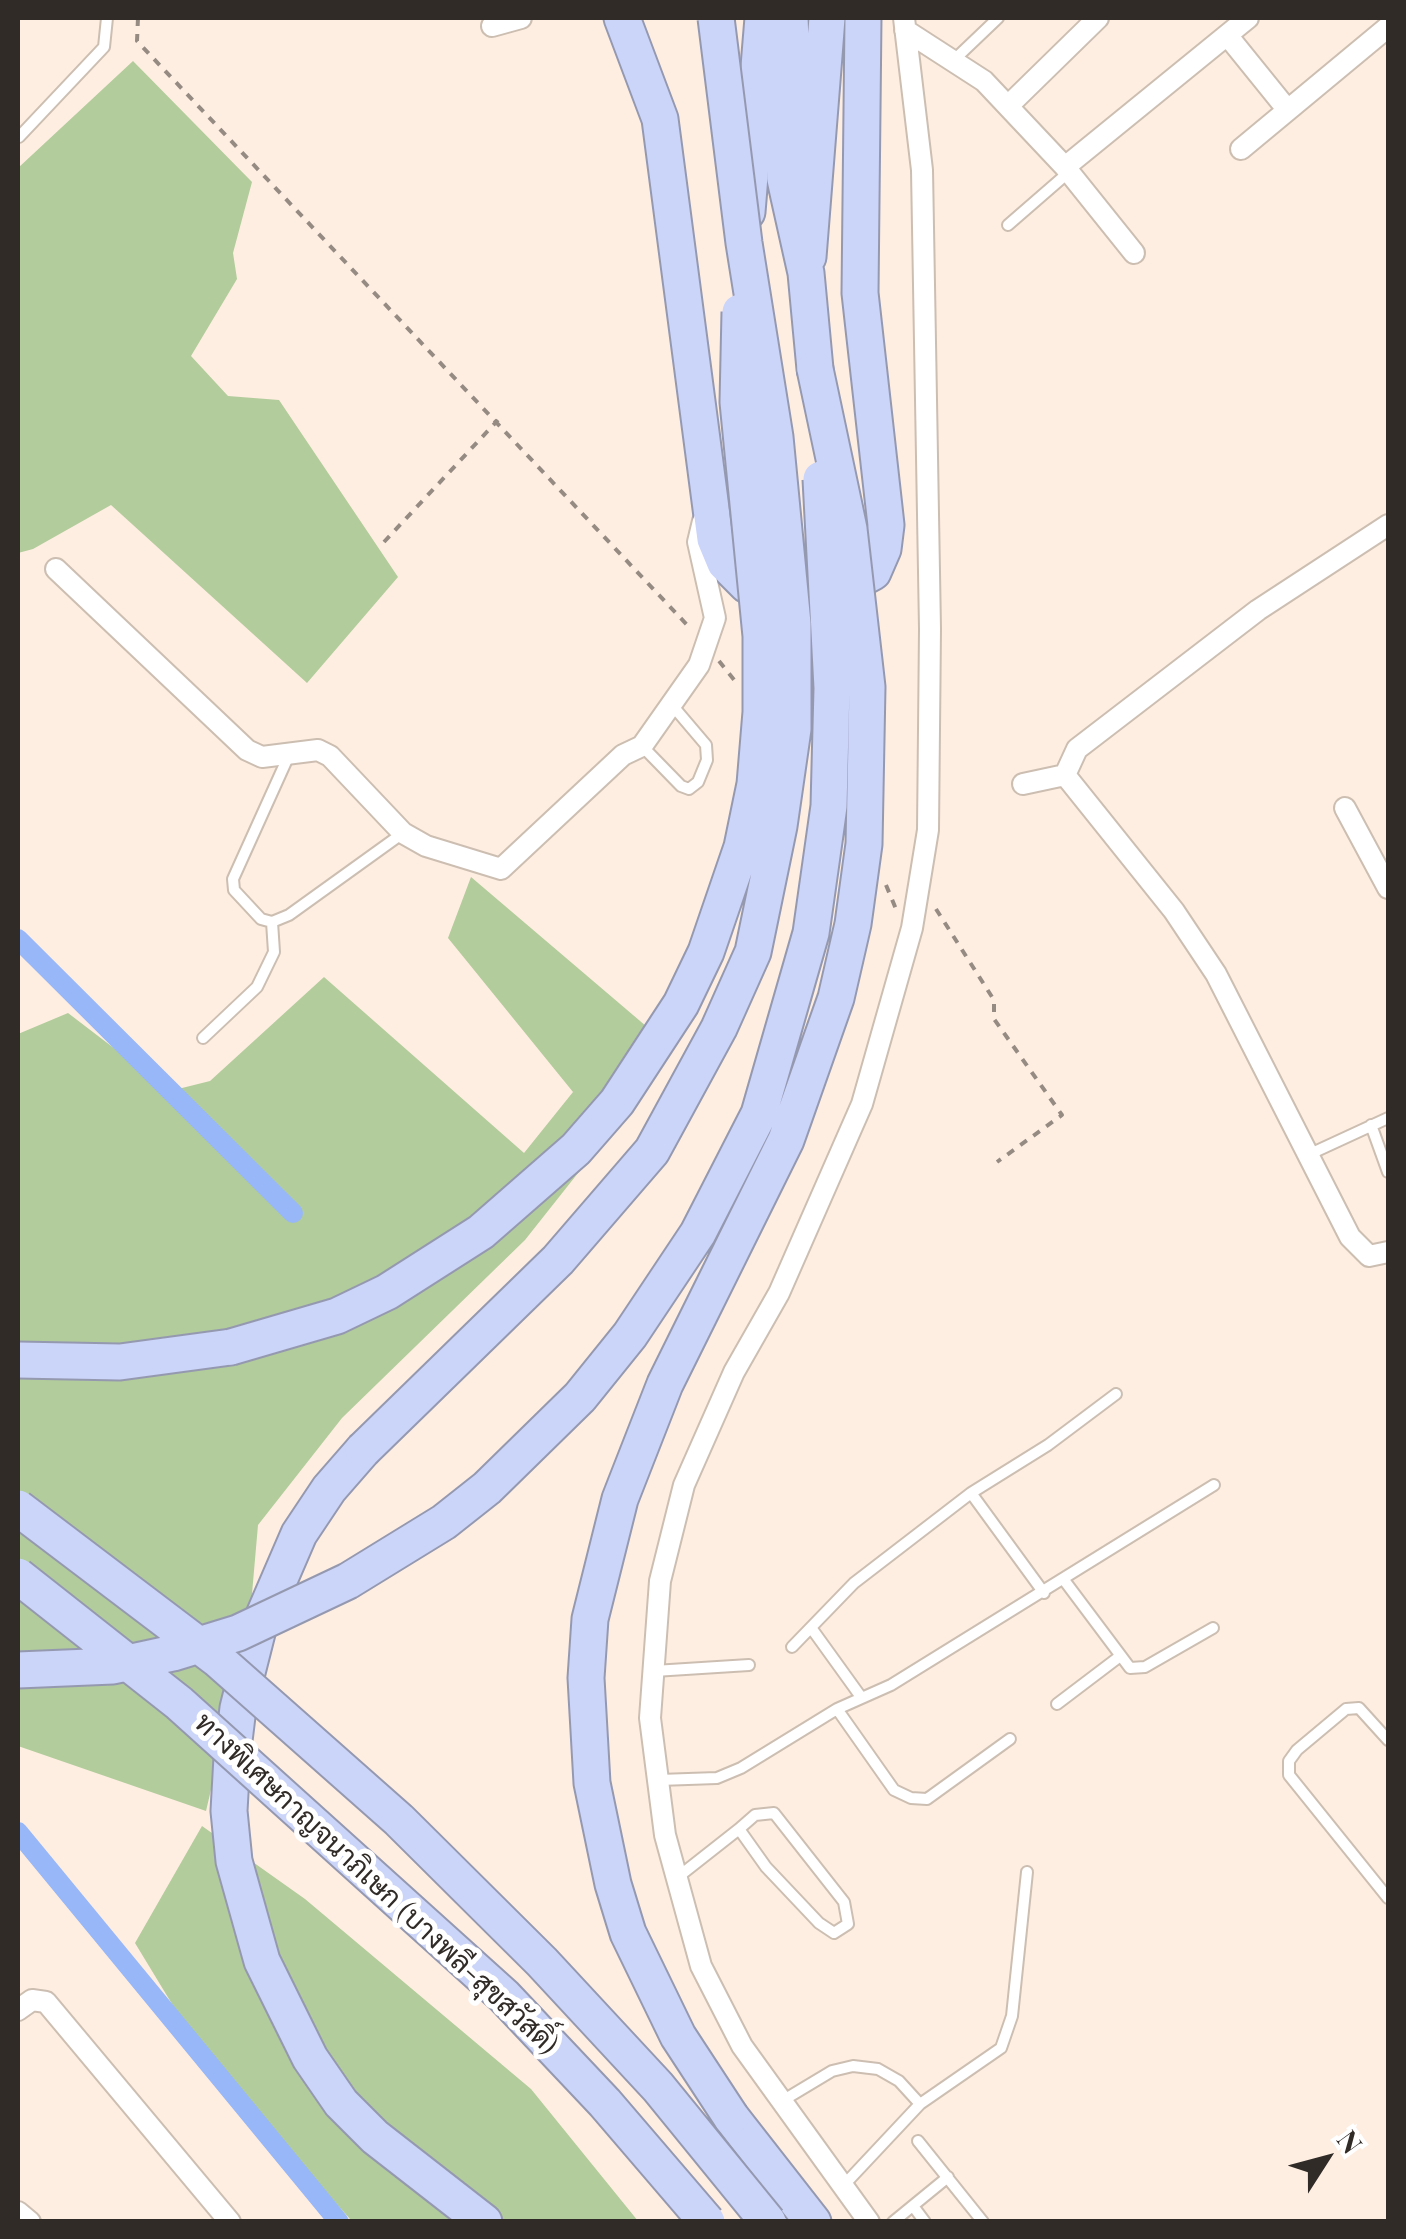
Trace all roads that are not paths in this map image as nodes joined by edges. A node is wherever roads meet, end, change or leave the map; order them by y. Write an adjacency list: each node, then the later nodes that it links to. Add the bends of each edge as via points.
1 (107, 18): 19 (lane, via 104,47)
2 (521, 18): 13 (street)
3 (622, 18): 27 (highway, via 660,119)
4 (716, 18): 23 (highway, bridge)
5 (764, 18): 23 (highway, bridge)
6 (790, 18): 25 (highway, via 785,179)
7 (827, 18): 25 (highway)
8 (864, 18): 27 (highway, via 860,262 883,549 872,572 860,579 747,584 725,563)
9 (998, 18): 16 (lane)
10 (1098, 18): 17 (street)
11 (1248, 18): 15 (street)
12 (904, 24): 16 (street); 59 (street, via 922,170 930,724 920,884 862,1104 780,1293 734,1372 684,1485 660,1581)
13 (492, 26)
14 (1388, 27): 18 (street)
15 (1227, 35): 18 (street); 21 (street)
16 (956, 60): 17 (street)
17 (1008, 106): 21 (street)
18 (1286, 108): 20 (street)
19 (19, 137)
20 (1241, 150)
21 (1067, 169): 22 (lane); 24 (street)
22 (1008, 225)
23 (744, 243): 45 (highway, bridge, via 738,402 760,636 755,784 742,847 706,952 653,1051 576,1149 531,1192 387,1292 284,1334 179,1356); 80 (highway, bridge, via 775,438 793,624 793,728 752,952 720,1028 652,1151 558,1260 329,1489 277,1579 238,1708 229,1811 234,1861 281,2007 342,2103 406,2165)
24 (1134, 253)
25 (806, 273): 26 (highway)
26 (814, 368): 58 (highway, bridge, via 832,688 829,806 811,934 759,1114 698,1233 630,1335 526,1454 444,1522 296,1607 189,1648 113,1666); 83 (highway, bridge, via 849,529 867,687 865,825 853,924 786,1140 666,1384 620,1499 590,1619 586,1678 592,1783 628,1933 704,2077)
27 (709, 494): 30 (street, via 698,542 715,618 708,647)
28 (1388, 525): 33 (street, via 1258,610 1077,749)
29 (56, 569): 32 (street, via 248,750 262,757)
30 (671, 704): 31 (street); 31 (lane, via 706,746 698,782 682,786)
31 (642, 746): 36 (street, via 623,754 501,869)
32 (289, 754): 36 (street, via 318,750 330,756); 38 (lane, via 233,879 244,902)
33 (1065, 775): 34 (street); 42 (street, via 1216,974)
34 (1023, 784)
35 (1344, 808): 37 (street)
36 (403, 833): 38 (lane)
37 (1388, 888)
38 (272, 922): 39 (lane, via 274,952 258,987)
39 (202, 1038)
40 (1388, 1118): 41 (lane)
41 (1371, 1125): 42 (lane); 43 (lane)
42 (1310, 1154): 44 (street, via 1350,1237 1369,1256)
43 (1388, 1172)
44 (1388, 1252)
45 (18, 1360)
46 (1116, 1394): 48 (lane, via 1048,1446)
47 (1214, 1486): 51 (lane)
48 (971, 1492): 52 (lane); 54 (lane, via 854,1583)
49 (18, 1508): 82 (highway, ทางพิเศษกาญจนาภิเษก (บางพลี-สุขสวัสดิ์), bridge, via 217,1659 399,1820 658,2088)
50 (18, 1576): 81 (highway, ทางพิเศษกาญจนาภิเษก (บางพลี-สุขสวัสดิ์), bridge, via 179,1702 490,1983 606,2103)
51 (1064, 1580): 52 (lane); 56 (lane)
52 (1044, 1593): 60 (lane)
53 (1213, 1628): 56 (lane, via 1145,1667 1130,1668)
54 (812, 1630): 55 (lane); 60 (lane)
55 (792, 1647)
56 (1119, 1657): 61 (lane)
57 (750, 1665): 59 (lane)
58 (18, 1670)
59 (653, 1672): 65 (street, via 650,1718)
60 (861, 1697): 62 (lane)
61 (1057, 1704)
62 (838, 1709): 63 (lane, via 894,1790 911,1798 927,1799); 65 (lane, via 717,1778)
63 (1010, 1739)
64 (1388, 1740): 69 (lane, via 1359,1708 1346,1710 1297,1750 1289,1775)
65 (658, 1780): 68 (street)
66 (740, 1829): 66 (lane, via 818,1923 834,1933 848,1924 844,1902 774,1813 755,1815); 68 (lane)
67 (1027, 1872): 72 (lane, via 1012,2016 1001,2048)
68 (677, 1878): 71 (street, via 701,1966 742,2046)
69 (1388, 1898)
70 (18, 2010): 79 (street, via 32,2000 46,2002)
71 (782, 2100): 72 (lane, via 853,2066 878,2068); 75 (street)
72 (920, 2104): 75 (lane)
73 (918, 2141): 74 (lane)
74 (948, 2177): 76 (lane); 87 (lane)
75 (844, 2186): 84 (street)
76 (912, 2206): 85 (lane); 86 (lane)
77 (18, 2212): 78 (street)
78 (30, 2222)
79 (230, 2222)
80 (484, 2222)
81 (707, 2222)
82 (768, 2222)
83 (813, 2222)
84 (870, 2222)
85 (893, 2222)
86 (925, 2222)
87 (983, 2222)

